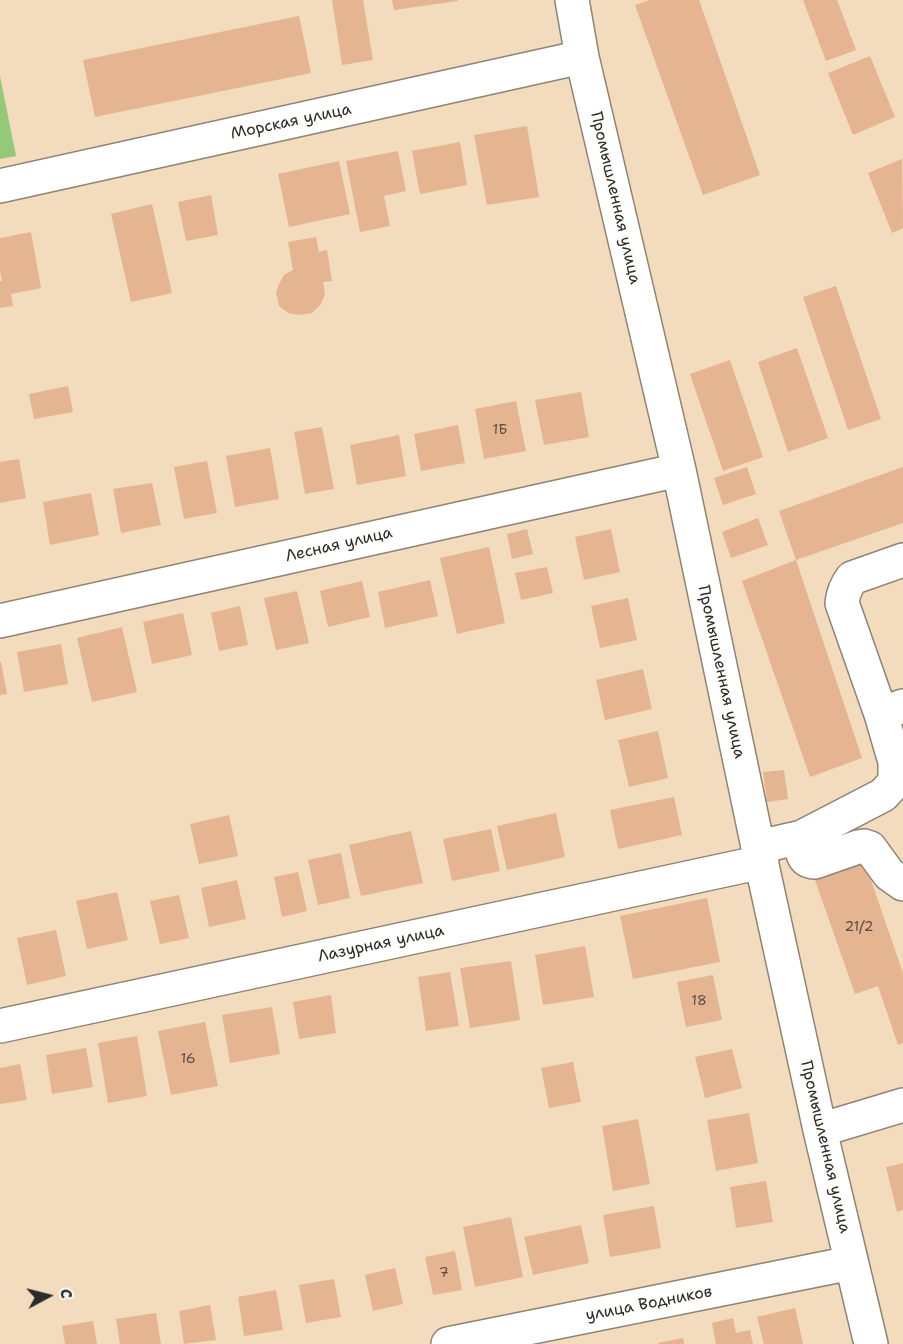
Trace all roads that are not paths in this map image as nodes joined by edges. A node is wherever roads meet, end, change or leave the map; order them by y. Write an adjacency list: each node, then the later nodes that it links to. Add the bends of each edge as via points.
1 (572, 0): 2 (street, Промышленная улица)
2 (582, 57): 3 (street, Морская улица); 4 (street, Промышленная улица)
3 (0, 186)
4 (679, 470): 6 (street, Лесная улица); 9 (street, Промышленная улица)
5 (903, 560): 7 (street, via 852,578 843,593 843,603)
6 (0, 621)
7 (892, 710): 8 (street, Лазурная улица, via 895,782 883,795)
8 (802, 837): 9 (street, Лазурная улица); 10 (street, via 802,854 810,862 864,846 870,848 888,874)
9 (760, 855): 11 (street, Лазурная улица); 13 (street, Промышленная улица)
10 (903, 884)
11 (0, 1026)
12 (903, 1105): 13 (street)
13 (820, 1130): 14 (street, Промышленная улица)
14 (851, 1263): 15 (street, улица Водников); 16 (street, Промышленная улица)
15 (448, 1344)
16 (871, 1344)

